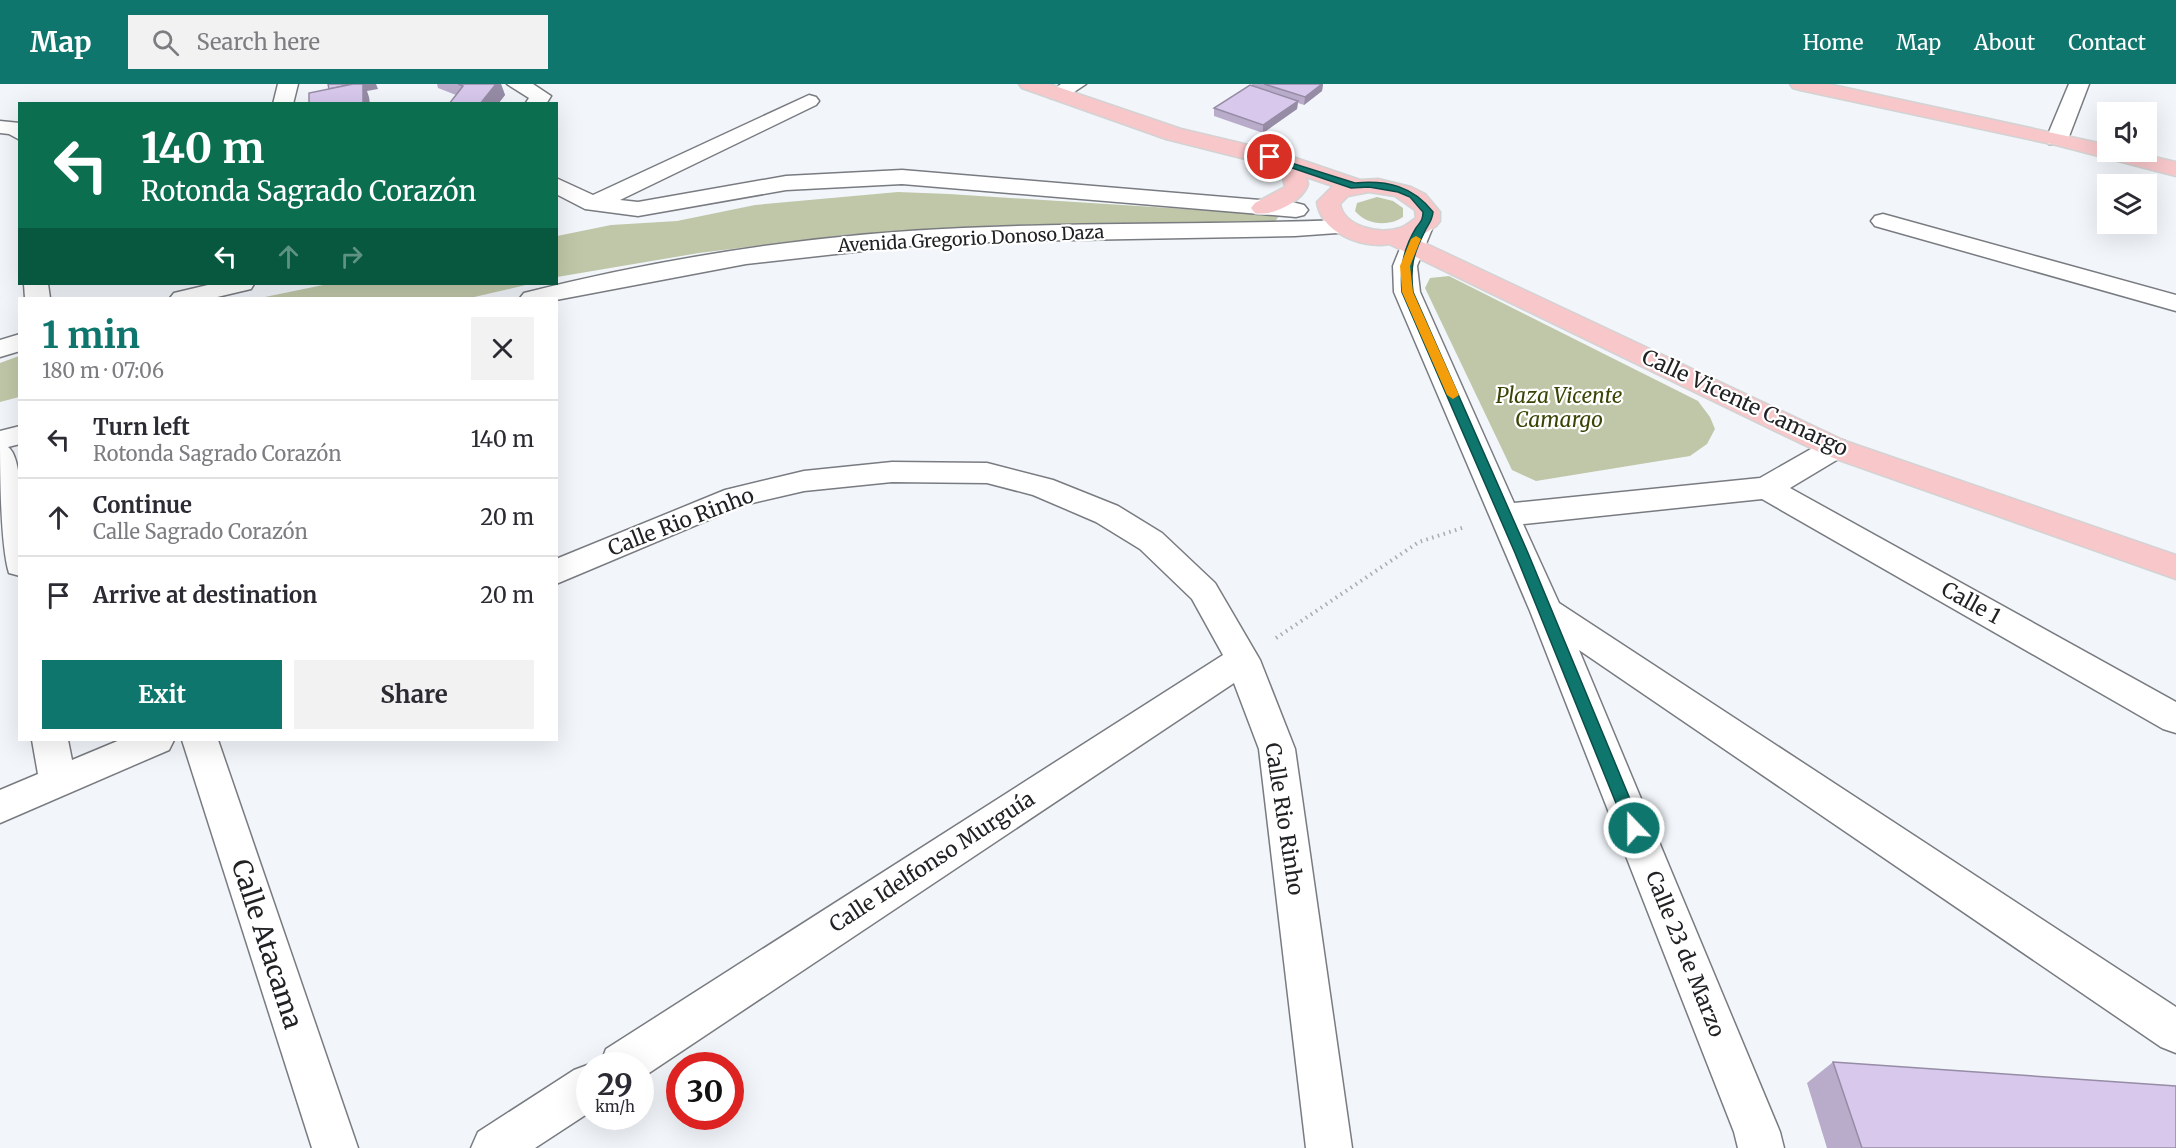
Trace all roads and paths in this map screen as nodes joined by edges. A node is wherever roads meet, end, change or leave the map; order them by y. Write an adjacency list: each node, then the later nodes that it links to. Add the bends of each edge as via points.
1 (288, 84): 8 (street)
2 (517, 84): 9 (street, via 541,96)
3 (1029, 84): 6 (main road)
4 (1800, 84): 12 (main road)
5 (2079, 84): 12 (street)
6 (1067, 89): 13 (main road, via 1174,134)
7 (809, 101): 17 (street)
8 (284, 102)
9 (536, 102)
10 (0, 127): 11 (street)
11 (18, 132)
12 (2057, 140): 14 (main road)
13 (1291, 164): 16 (main road); 18 (main road, via 1295,190)
14 (2176, 169)
15 (558, 186): 17 (street)
16 (1354, 186): 19 (main road, via 1332,196 1327,203); 21 (main road, via 1385,186 1413,195 1428,212 1428,221)
17 (593, 204): 18 (street, Avenida Gregorio Donoso Daza, via 638,209 786,183 902,177)
18 (1263, 208): 19 (street, Avenida Gregorio Donoso Daza)
19 (1335, 220): 21 (main road, Calle Vicente Camargo, via 1358,234); 24 (street, Avenida Gregorio Donoso Daza, via 855,244 724,260)
20 (1884, 221): 25 (street)
21 (1409, 238): 30 (main road, Calle Vicente Camargo, via 1778,423); 33 (street, Calle 23 de Marzo, via 1407,292)
22 (238, 285): 23 (street)
23 (187, 297)
24 (538, 297)
25 (2176, 303)
26 (18, 343): 27 (street)
27 (0, 349)
28 (18, 436): 29 (street)
29 (0, 440)
30 (1835, 447): 32 (street); 35 (main road, Calle Vicente Camargo)
31 (0, 455): 34 (street)
32 (1767, 488): 33 (street); 39 (street, Calle 1)
33 (1505, 515): 37 (street, Calle 23 de Marzo); 38 (path, via 1419,542)
34 (18, 555)
35 (2176, 567)
36 (558, 571): 38 (street, Calle Rio Rinho, via 736,497 804,482 892,472 987,473 1042,487 1107,514 1151,541 1204,591)
37 (1546, 611): 45 (street); 51 (street, Calle 23 de Marzo)
38 (1243, 660): 46 (street, Calle Idelfonso Murguía); 50 (street, Calle Rio Rinho, via 1277,749)
39 (2176, 719)
40 (50, 741): 43 (street)
41 (154, 741): 43 (street)
42 (200, 741): 48 (street, Calle Atacama)
43 (58, 781): 44 (street)
44 (0, 807)
45 (2176, 1032)
46 (642, 1052)
47 (576, 1095): 49 (street)
48 (334, 1148)
49 (494, 1148)
50 (1329, 1148)
51 (1761, 1148)

